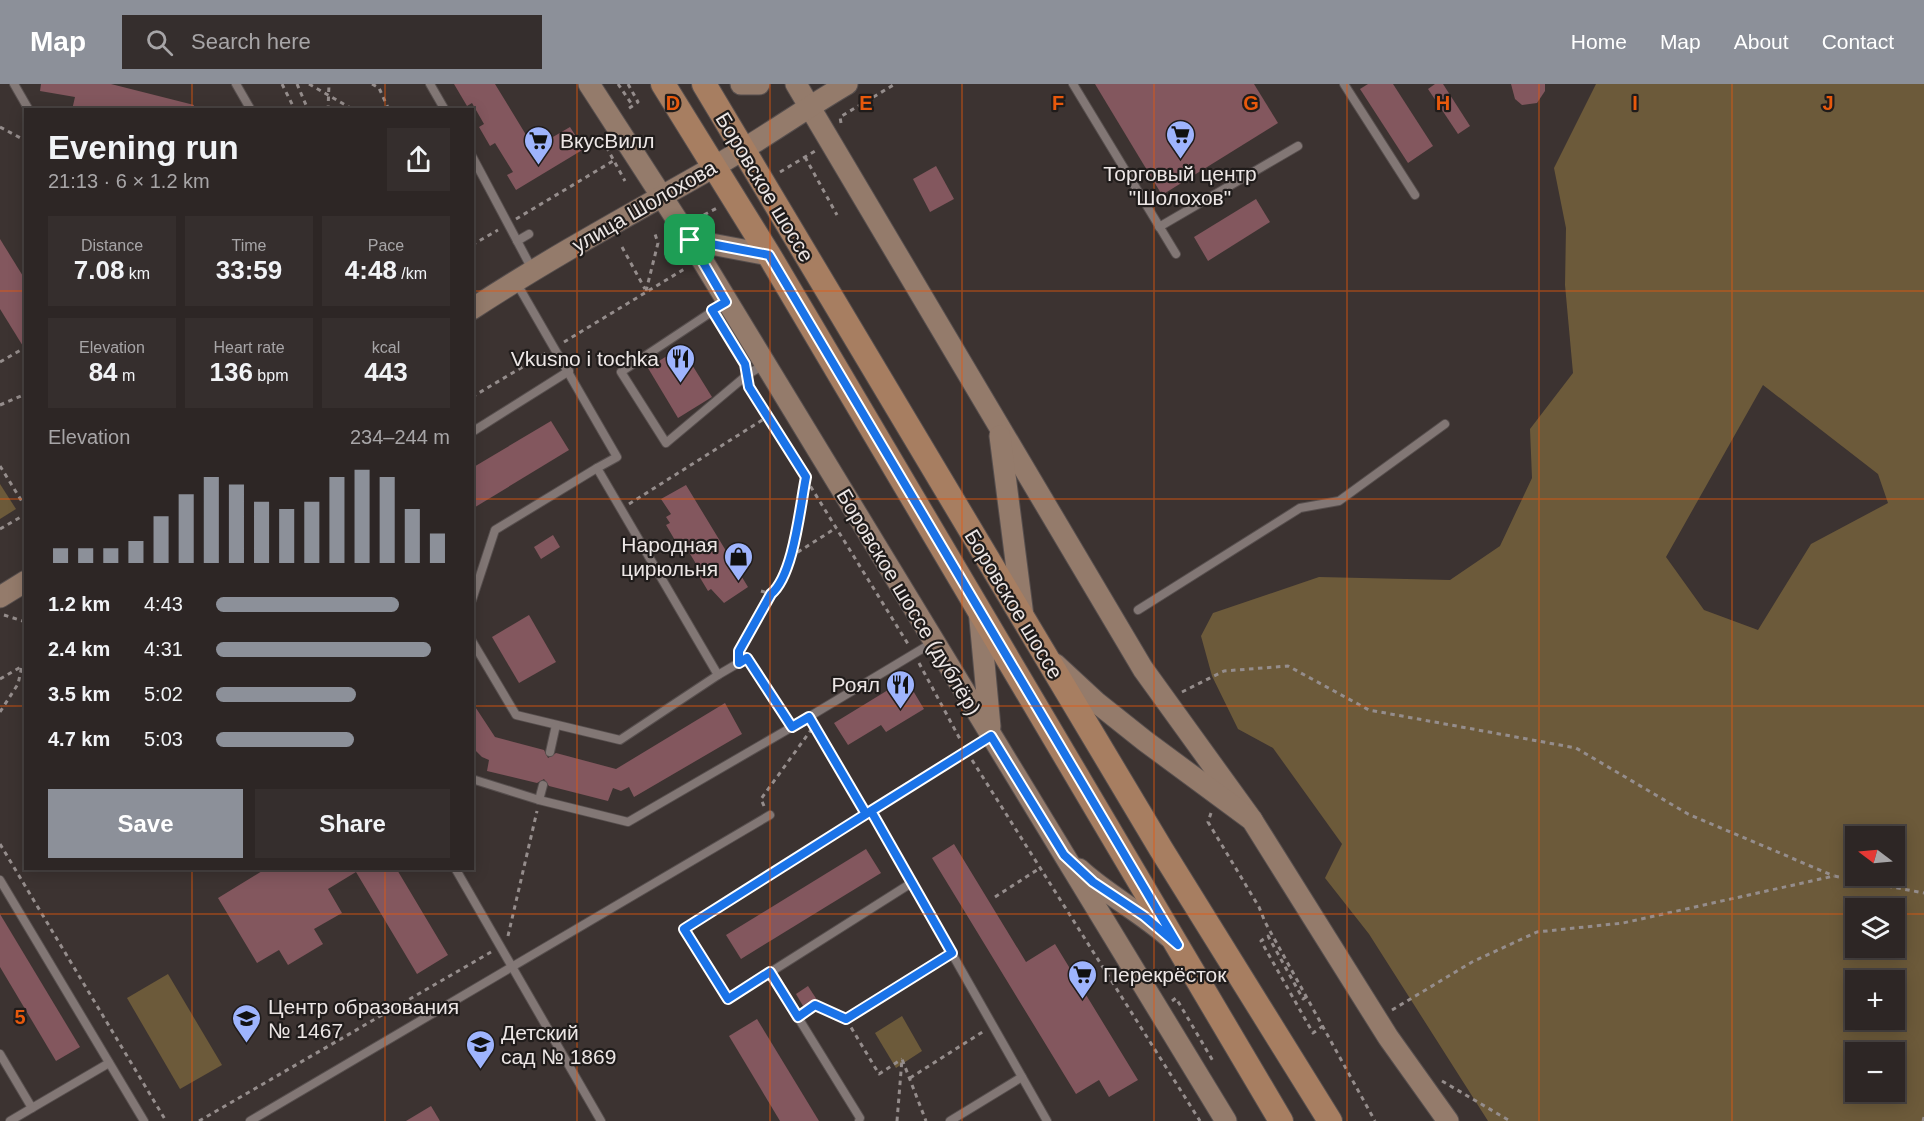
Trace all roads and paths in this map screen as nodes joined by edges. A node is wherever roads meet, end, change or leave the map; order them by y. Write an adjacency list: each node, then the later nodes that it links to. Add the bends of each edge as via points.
1 (14, 84): 23 (lane)
2 (236, 84): 24 (lane)
3 (282, 84): 25 (path)
4 (297, 84): 26 (path)
5 (309, 84): 28 (path)
6 (329, 84): 27 (path)
7 (372, 84): 29 (path, via 379,88)
8 (430, 84): 30 (lane)
9 (590, 84): 44 (street, Боровское шоссе (дублёр))
10 (618, 84): 21 (path)
11 (628, 84): 21 (path, via 638,102)
12 (663, 84): 41 (main road, Боровское шоссе)
13 (704, 84): 36 (main road, Боровское шоссе)
14 (741, 84): 15 (street)
15 (759, 84)
16 (795, 84): 22 (street)
17 (847, 84): 22 (street, улица Шолохова)
18 (895, 84): 32 (path)
19 (1073, 84): 48 (lane)
20 (1344, 84): 43 (lane)
21 (633, 105): 31 (path)
22 (808, 107): 36 (street, улица Шолохова); 72 (street)
23 (28, 108)
24 (250, 108)
25 (294, 108)
26 (310, 108)
27 (328, 108)
28 (351, 108)
29 (388, 108)
30 (444, 108)
31 (620, 114)
32 (840, 117)
33 (0, 127): 34 (path)
34 (24, 140)
35 (1298, 146): 48 (lane)
36 (742, 148): 41 (street, улица Шолохова); 92 (main road, Боровское шоссе)
37 (822, 148): 38 (path)
38 (805, 157): 42 (path); 46 (path)
39 (474, 160): 47 (lane)
40 (613, 161): 47 (path)
41 (714, 167): 44 (street, улица Шолохова); 58 (main road, Боровское шоссе)
42 (780, 172)
43 (1415, 195)
44 (660, 196): 49 (street, Боровское шоссе (дублёр)); 59 (street, улица Шолохова)
45 (722, 205): 49 (path)
46 (837, 215)
47 (507, 224): 53 (lane); 55 (path)
48 (1159, 227): 57 (lane)
49 (691, 231): 58 (street); 62 (street, Боровское шоссе (дублёр))
50 (529, 234): 53 (lane)
51 (655, 234): 54 (path)
52 (666, 238): 54 (path)
53 (517, 241): 59 (lane)
54 (658, 243): 61 (path)
55 (474, 244)
56 (622, 248): 61 (path)
57 (1176, 254)
58 (769, 255): 89 (main road, Боровское шоссе)
59 (524, 276): 63 (street, улица Шолохова); 67 (lane)
60 (691, 276): 61 (path, via 686,267)
61 (646, 291)
62 (726, 302): 66 (street, Боровское шоссе (дублёр)); 66 (lane, via 621,372 666,443)
63 (474, 308)
64 (24, 348): 65 (path)
65 (0, 362)
66 (756, 370): 70 (path, via 749,387); 94 (street, Боровское шоссе (дублёр))
67 (568, 371): 73 (lane); 75 (lane, via 617,456)
68 (24, 395): 69 (path)
69 (0, 405)
70 (767, 417): 76 (path); 78 (path)
71 (1445, 424): 90 (lane, via 1339,501 1300,508)
72 (999, 425): 92 (street); 115 (street, via 1143,669)
73 (474, 431)
74 (0, 466): 77 (path)
75 (597, 468): 78 (lane); 83 (lane, via 495,530)
76 (806, 477): 80 (path); 82 (path)
77 (24, 505)
78 (621, 509): 100 (lane)
79 (24, 515): 81 (path)
80 (837, 527): 82 (path); 96 (path)
81 (0, 529)
82 (790, 557): 87 (path, via 778,588)
83 (477, 572): 85 (lane)
84 (24, 582): 88 (street)
85 (474, 589)
86 (762, 591): 87 (path)
87 (771, 594): 98 (path, via 739,651)
88 (0, 597)
89 (979, 608): 106 (street); 126 (main road, Боровское шоссе)
90 (1138, 610)
91 (0, 614): 93 (path)
92 (1023, 620): 97 (main road, Боровское шоссе)
93 (24, 621)
94 (934, 642): 96 (lane); 106 (street, Боровское шоссе (дублёр))
95 (474, 644): 104 (lane, via 516,715)
96 (914, 654): 105 (lane); 107 (path)
97 (1044, 654): 111 (street, via 1096,702); 157 (main road, Боровское шоссе)
98 (739, 663): 100 (lane); 105 (lane, via 747,658)
99 (24, 665): 101 (path); 103 (path, via 18,684)
100 (718, 675): 104 (lane, via 620,740)
101 (0, 679)
102 (1178, 694): 120 (path, via 1224,671 1288,666 1368,710 1576,748 1688,814)
103 (0, 712)
104 (556, 725): 108 (lane)
105 (792, 727): 112 (lane, via 628,822)
106 (991, 736): 107 (lane); 117 (street, Боровское шоссе (дублёр))
107 (966, 751): 113 (lane); 118 (path)
108 (550, 752)
109 (474, 780): 112 (lane)
110 (543, 785): 112 (lane)
111 (1215, 794): 115 (street); 130 (path, via 1208,822 1259,907)
112 (539, 800): 125 (path, via 507,939)
113 (869, 813): 114 (path, via 814,726 761,799); 122 (lane); 129 (lane, via 684,929 728,999)
114 (770, 815): 128 (lane)
115 (1252, 820): 135 (street)
116 (0, 844): 145 (path)
117 (1064, 855): 126 (street, via 1093,882 1144,916); 155 (street, Боровское шоссе (дублёр))
118 (1040, 868): 124 (path); 154 (path)
119 (456, 870): 125 (lane)
120 (1834, 876): 123 (path); 135 (path, via 1623,923 1537,932 1472,962 1388,1012)
121 (0, 880): 138 (lane)
122 (913, 882): 127 (lane); 129 (lane)
123 (1924, 893)
124 (996, 897)
125 (499, 945): 128 (lane); 146 (path, via 484,958)
126 (1178, 945): 156 (main road, Боровское шоссе)
127 (952, 953): 132 (path); 133 (lane)
128 (512, 966): 147 (lane); 148 (lane)
129 (770, 972): 131 (lane)
130 (1306, 998): 134 (path); 134 (path, via 1303,999 1268,936 1261,941 1313,1033)
131 (798, 1017): 132 (path, via 815,1005); 149 (lane)
132 (846, 1019): 137 (path, via 879,1074)
133 (993, 1025): 139 (lane); 140 (path)
134 (1323, 1026): 158 (path)
135 (1391, 1029): 159 (street); 160 (street)
136 (0, 1054): 142 (lane)
137 (902, 1059): 140 (path); 150 (path)
138 (109, 1063): 142 (lane); 144 (lane)
139 (1022, 1077): 152 (lane); 153 (lane)
140 (910, 1078): 151 (path)
141 (1447, 1091): 161 (path, via 1441,1081)
142 (32, 1108): 143 (lane)
143 (10, 1121)
144 (144, 1121)
145 (166, 1121)
146 (199, 1121)
147 (250, 1121)
148 (601, 1121)
149 (859, 1121)
150 (897, 1121)
151 (926, 1121)
152 (951, 1121)
153 (1047, 1121)
154 (1200, 1121)
155 (1226, 1121)
156 (1281, 1121)
157 (1330, 1121)
158 (1375, 1121)
159 (1432, 1121)
160 (1448, 1121)
161 (1510, 1121)

